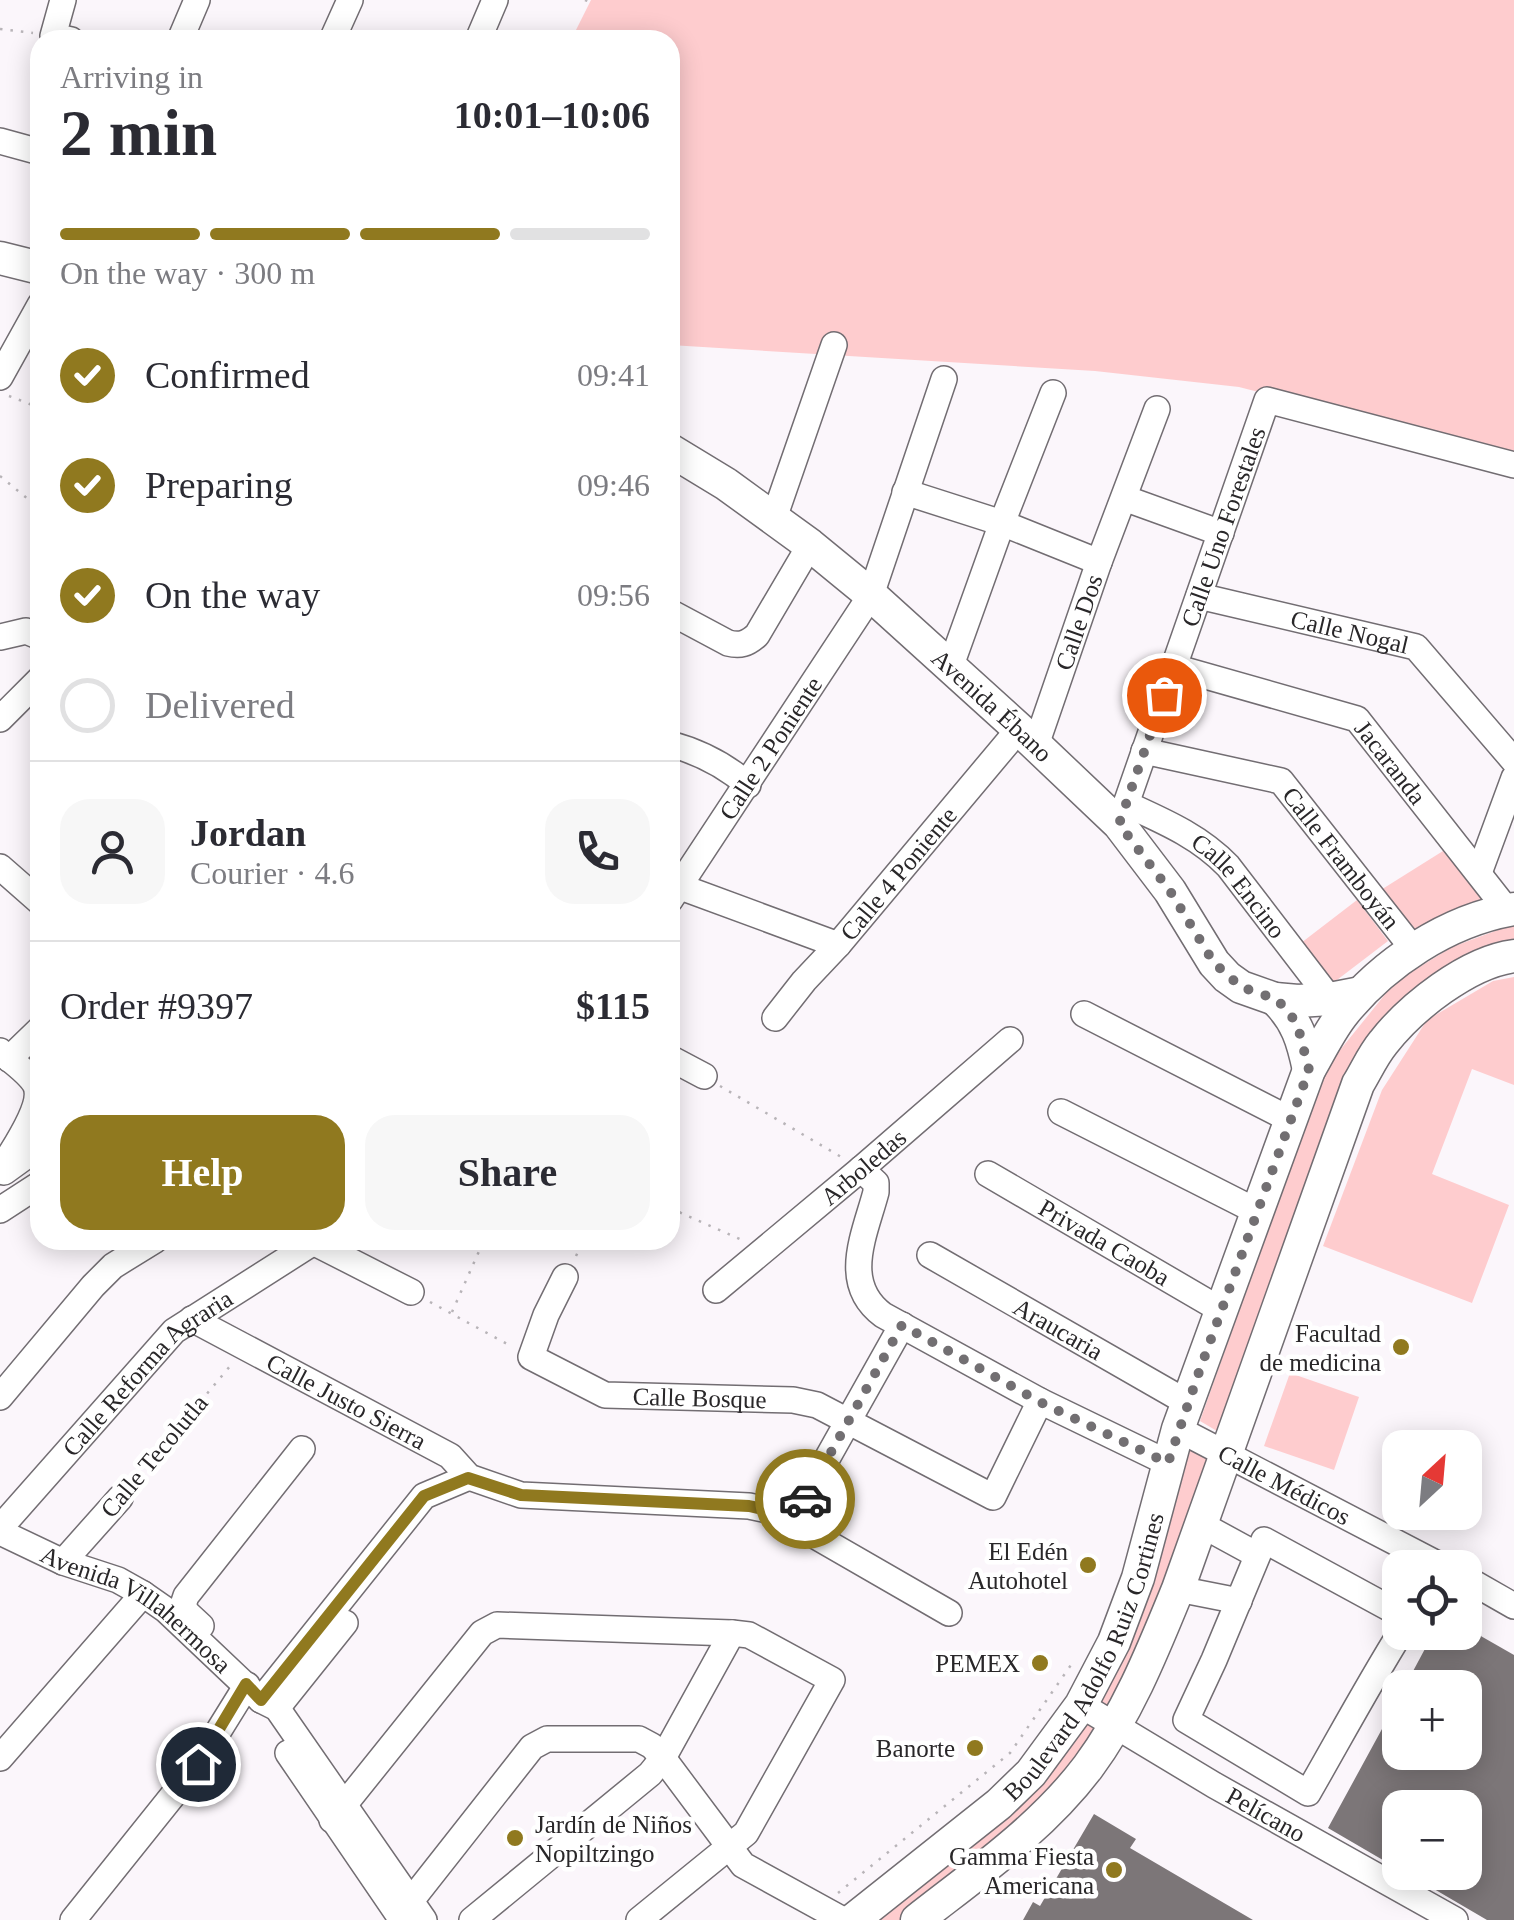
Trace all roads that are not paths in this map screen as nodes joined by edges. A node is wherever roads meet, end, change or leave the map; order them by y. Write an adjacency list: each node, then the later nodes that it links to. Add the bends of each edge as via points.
1 (63, 0): 5 (street)
2 (197, 0): 6 (street)
3 (350, 0): 7 (street)
4 (496, 0): 8 (street)
5 (62, 30)
6 (184, 30)
7 (336, 30)
8 (482, 30)
9 (0, 141): 10 (street)
10 (30, 149)
11 (0, 258): 12 (main road)
12 (30, 266)
13 (30, 323): 15 (street)
14 (834, 345): 23 (street)
15 (0, 377)
16 (944, 379): 21 (street, Calle 2 Poniente)
17 (1052, 393): 24 (street)
18 (1158, 409): 22 (street, Calle Dos)
19 (680, 456): 23 (main road, Avenida Ébano)
20 (1514, 465): 25 (street, Calle Uno Forestales, via 1267,400)
21 (905, 492): 24 (street); 28 (street, Calle 2 Poniente)
22 (1124, 498): 25 (street); 27 (street, Calle Dos)
23 (774, 518): 26 (main road, Avenida Ébano)
24 (1002, 523): 27 (street); 34 (street)
25 (1221, 533): 29 (street, Calle Uno Forestales)
26 (810, 545): 28 (main road, Avenida Ébano); 30 (street, via 750,641 728,643)
27 (1099, 562): 37 (street, Calle Dos)
28 (871, 595): 34 (main road, Avenida Ébano); 42 (street, Calle 2 Poniente)
29 (1198, 596): 33 (street, Calle Uno Forestales); 40 (street, Calle Nogal, via 1416,647)
30 (680, 617)
31 (30, 631): 32 (street)
32 (0, 637)
33 (1174, 667): 39 (street, Calle Uno Forestales); 45 (street, Jacaranda, via 1357,719)
34 (950, 668): 37 (main road, Avenida Ébano)
35 (30, 689): 36 (street)
36 (0, 719)
37 (1028, 737): 43 (main road, Avenida Ébano); 50 (street, Calle 4 Poniente)
38 (680, 747): 42 (street, via 711,758)
39 (1144, 751): 43 (street, Calle Uno Forestales); 51 (street, Calle Framboyán, via 1281,780)
40 (1514, 761)
41 (1514, 778): 45 (street)
42 (748, 785): 46 (street, Calle 2 Poniente)
43 (1122, 814): 53 (street, Calle Encino, via 1213,850); 54 (main road, Avenida Ébano, via 1214,963 1241,987)
44 (0, 867): 48 (street)
45 (1479, 873): 49 (street, Jacaranda)
46 (680, 880)
47 (680, 892): 50 (street)
48 (30, 893)
49 (1510, 909): 51 (main road, Boulevard Adolfo Ruiz Cortines)
50 (838, 946): 56 (street, Calle 4 Poniente)
51 (1414, 950): 53 (main road, Boulevard Adolfo Ruiz Cortines)
52 (1514, 956): 91 (main road, Boulevard Adolfo Ruiz Cortines, via 1459,977 1421,1004 1383,1043 1358,1084)
53 (1346, 996): 54 (main road, Avenida Ébano); 61 (main road, Boulevard Adolfo Ruiz Cortines)
54 (1276, 999): 61 (main road, via 1298,1027)
55 (1084, 1014): 67 (street)
56 (775, 1018)
57 (30, 1036): 59 (street)
58 (1010, 1040): 70 (street, Arboledas)
59 (4, 1055): 63 (street)
60 (680, 1063): 62 (street)
61 (1309, 1070): 67 (main road, Boulevard Adolfo Ruiz Cortines)
62 (704, 1076)
63 (30, 1078)
64 (1061, 1112): 75 (street)
65 (30, 1118): 68 (street)
66 (30, 1120): 71 (street)
67 (1292, 1120): 75 (main road, Boulevard Adolfo Ruiz Cortines)
68 (0, 1138)
69 (30, 1153): 71 (street)
70 (862, 1168): 81 (street, Arboledas); 85 (street, via 876,1192 860,1252 862,1292 870,1306)
71 (0, 1173)
72 (988, 1174): 83 (street, Privada Caoba)
73 (30, 1190): 74 (street)
74 (0, 1210)
75 (1258, 1212): 83 (main road, Boulevard Adolfo Ruiz Cortines)
76 (139, 1250): 86 (street, via 93,1286)
77 (301, 1250): 84 (street, Calle Reforma Agraria)
78 (332, 1250): 82 (street)
79 (930, 1255): 88 (street, Araucaria)
80 (565, 1277): 89 (street, Calle Bosque, via 531,1357 605,1395 793,1400)
81 (716, 1290)
82 (412, 1292)
83 (1221, 1310): 88 (main road, Boulevard Adolfo Ruiz Cortines)
84 (192, 1319): 93 (street, Calle Justo Sierra, via 450,1456); 97 (street, Calle Reforma Agraria, via 174,1331)
85 (902, 1325): 87 (street); 89 (street)
86 (0, 1397)
87 (1040, 1402): 89 (street, Calle Bosque, via 993,1498); 92 (street)
88 (1183, 1416): 91 (street, Calle Médicos); 92 (main road, Boulevard Adolfo Ruiz Cortines)
89 (848, 1420): 95 (street)
90 (302, 1448): 111 (street, via 186,1596 187,1613 216,1639)
91 (1228, 1454): 96 (main road, Boulevard Adolfo Ruiz Cortines); 98 (street, Calle Médicos)
92 (1168, 1463): 113 (main road, Boulevard Adolfo Ruiz Cortines, via 1138,1578)
93 (468, 1478): 95 (street, Calle Justo Sierra, via 521,1495 749,1506); 112 (street, via 424,1496)
94 (120, 1498): 100 (street, Calle Tecolutla)
95 (792, 1521): 107 (street, Calle Justo Sierra)
96 (1202, 1525): 99 (street); 102 (main road, Boulevard Adolfo Ruiz Cortines)
97 (0, 1530): 100 (street, Avenida Villahermosa)
98 (1412, 1550)
99 (1257, 1555): 104 (street); 105 (street, via 1264,1540)
100 (63, 1562): 103 (street, Avenida Villahermosa)
101 (1482, 1588): 106 (street)
102 (1178, 1589): 104 (street); 114 (main road, Boulevard Adolfo Ruiz Cortines)
103 (143, 1594): 111 (street, Avenida Villahermosa); 116 (street)
104 (1238, 1601): 115 (street, via 1186,1720)
105 (1382, 1604)
106 (1514, 1606)
107 (949, 1612)
108 (345, 1623): 112 (street)
109 (732, 1633): 117 (street); 119 (street, via 496,1625 482,1633); 120 (street, via 749,1635 832,1680 746,1833)
110 (1390, 1650): 115 (street, via 1308,1793)
111 (221, 1660): 112 (street, Avenida Villahermosa)
112 (262, 1697): 119 (street, Avenida Villahermosa, via 266,1720); 122 (street, via 198,1764)
113 (1081, 1704): 114 (street, Pelícano); 126 (main road, Boulevard Adolfo Ruiz Cortines, via 1031,1773 999,1804)
114 (1115, 1726): 118 (street, Pelícano); 127 (main road, Boulevard Adolfo Ruiz Cortines, via 1054,1807)
115 (1248, 1757): 118 (street)
116 (0, 1758)
117 (663, 1758): 120 (street); 121 (street, via 640,1739 548,1739 532,1747); 123 (street)
118 (1224, 1790): 128 (street, Pelícano)
119 (338, 1812): 121 (street, Avenida Villahermosa)
120 (729, 1848): 124 (street); 125 (street, via 743,1865)
121 (409, 1914)
122 (73, 1920)
123 (472, 1920)
124 (639, 1920)
125 (843, 1920)
126 (853, 1920)
127 (917, 1920)
128 (1455, 1920)

